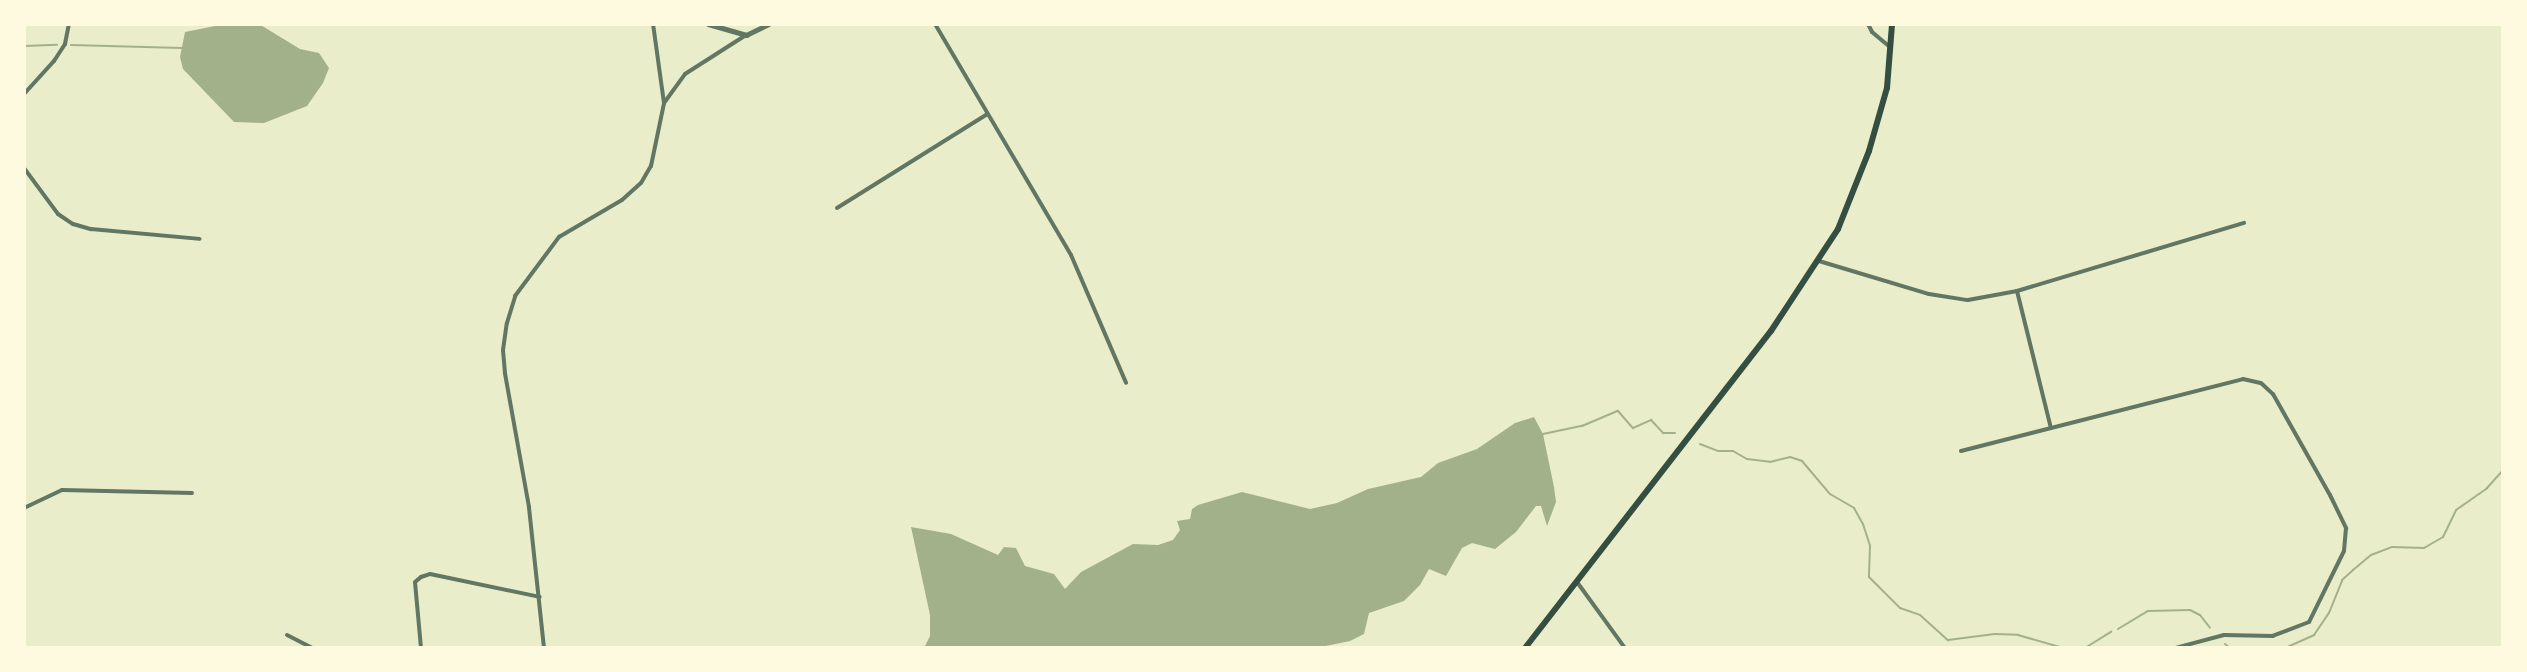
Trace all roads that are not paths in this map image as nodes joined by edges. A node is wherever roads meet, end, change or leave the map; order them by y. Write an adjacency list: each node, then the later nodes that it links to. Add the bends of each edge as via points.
1 (69, 24): 10 (street, via 65,44)
2 (653, 24): 11 (street)
3 (708, 24): 8 (street)
4 (769, 24): 8 (street)
5 (935, 24): 12 (street)
6 (1868, 24): 9 (street)
7 (1892, 24): 9 (main road)
8 (746, 35): 11 (street, via 685,74)
9 (1890, 47): 17 (main road, via 1887,88 1869,151 1838,229)
10 (24, 94)
11 (664, 103): 25 (street, via 651,166 641,183 559,237 515,296 507,323 505,373)
12 (986, 115): 14 (street); 19 (street, via 1071,255)
13 (24, 168): 16 (street, via 52,208 73,224)
14 (837, 208)
15 (2244, 223): 18 (street)
16 (200, 239)
17 (1819, 261): 18 (street, via 1929,294 1968,300); 24 (main road, via 1771,331)
18 (2017, 291): 20 (street)
19 (1126, 383)
20 (2051, 429): 21 (street); 32 (street, via 2243,379 2261,383 2273,394 2346,528 2344,551 2309,622 2273,636 2224,635)
21 (1961, 451)
22 (192, 493): 23 (street, via 62,490)
23 (24, 508)
24 (1575, 581): 30 (main road); 31 (street)
25 (540, 597): 28 (street, via 430,574 421,577 415,582); 29 (street)
26 (287, 635): 27 (street)
27 (313, 648)
28 (421, 648)
29 (544, 648)
30 (1525, 648)
31 (1625, 648)
32 (2175, 648)

